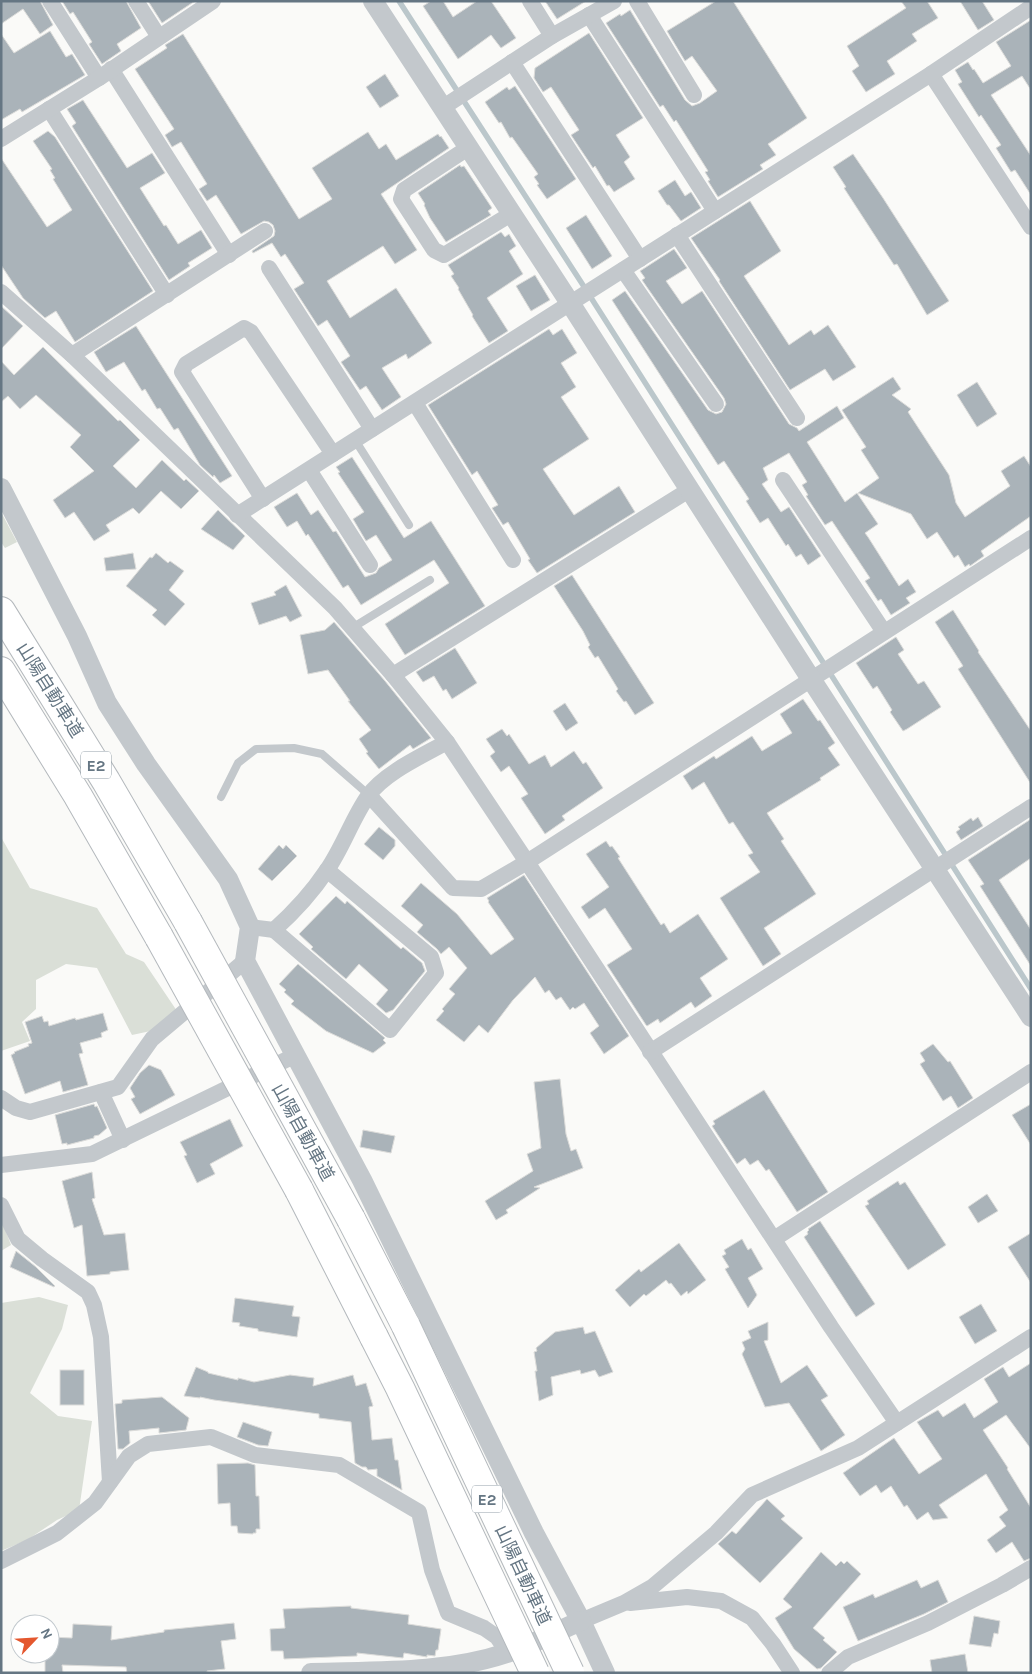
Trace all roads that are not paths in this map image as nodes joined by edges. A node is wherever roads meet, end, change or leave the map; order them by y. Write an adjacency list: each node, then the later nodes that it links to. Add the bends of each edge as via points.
1 (50, 1): 13 (street)
2 (136, 1): 11 (street)
3 (212, 1): 11 (street)
4 (373, 1): 16 (street)
5 (530, 1): 10 (street)
6 (614, 1): 9 (street)
7 (637, 1): 15 (street)
8 (1031, 7): 14 (street)
9 (589, 15): 10 (street); 20 (street)
10 (552, 36): 12 (street)
11 (159, 37): 13 (street)
12 (512, 62): 16 (street); 26 (street)
13 (105, 74): 17 (street); 25 (street)
14 (930, 74): 20 (street); 22 (street)
15 (694, 95)
16 (446, 105): 19 (street)
17 (49, 109): 18 (street); 30 (street)
18 (1, 139)
19 (468, 148): 21 (street); 21 (street, via 404,190 402,199 434,250 444,255)
20 (715, 211): 24 (street)
21 (511, 214): 31 (street)
22 (1031, 227)
23 (265, 231): 25 (street)
24 (678, 235): 26 (street); 35 (street)
25 (229, 255): 30 (street)
26 (640, 259): 28 (street)
27 (268, 268): 36 (street)
28 (623, 270): 31 (street); 34 (street)
29 (1, 292): 32 (street)
30 (167, 295): 32 (street)
31 (581, 296): 33 (street); 42 (street)
32 (72, 355): 44 (street)
33 (414, 403): 36 (street); 47 (street)
34 (716, 404)
35 (797, 418)
36 (372, 429): 37 (street)
37 (355, 440): 38 (street); 45 (lane)
38 (333, 454): 39 (street); 43 (street, via 252,332 244,328 186,364 182,372)
39 (309, 470): 43 (street); 48 (street)
40 (783, 480): 52 (street)
41 (1, 488): 63 (street, via 78,636 107,703 228,879)
42 (689, 490): 54 (street); 55 (street)
43 (263, 499): 44 (street)
44 (237, 516): 51 (street)
45 (409, 525)
46 (1031, 538): 52 (street)
47 (513, 560)
48 (370, 565)
49 (430, 580): 51 (lane)
50 (1, 610): 86 (highway, 山陽自動車道 / E2, bridge, via 188,922 351,1219 406,1326)
51 (352, 628): 55 (street)
52 (884, 632): 54 (street)
53 (1, 671): 85 (highway, 山陽自動車道 / E2, bridge, via 159,937 299,1190 400,1388)
54 (820, 673): 60 (street); 61 (street)
55 (393, 675): 56 (street)
56 (447, 742): 57 (street, via 383,781); 60 (street)
57 (368, 795): 58 (lane, via 322,754 294,748 256,749 238,763); 60 (street, via 453,888 481,889); 62 (street)
58 (221, 797)
59 (1031, 807): 61 (street)
60 (527, 862): 67 (street)
61 (944, 864): 66 (street); 67 (street)
62 (327, 870): 64 (street, via 288,918); 64 (street, via 431,957 436,973 390,1030)
63 (250, 927): 64 (street); 65 (street)
64 (274, 930)
65 (245, 961): 68 (street); 70 (street, via 152,1039 118,1086)
66 (1031, 1017)
67 (650, 1052): 75 (street)
68 (296, 1055): 72 (street); 82 (street, via 362,1180 534,1533)
69 (1031, 1072): 75 (street)
70 (101, 1092): 71 (street, via 30,1112); 72 (street)
71 (1, 1098)
72 (123, 1140): 73 (street, via 92,1154)
73 (1, 1165)
74 (1, 1206): 78 (street, via 18,1239 88,1292 94,1305 101,1337)
75 (774, 1239): 77 (street)
76 (1031, 1337): 77 (street)
77 (897, 1422): 81 (street, via 858,1448 752,1495 716,1533 652,1587)
78 (110, 1482): 79 (street, via 95,1503 57,1534); 83 (street, via 130,1456 148,1444 211,1437 255,1455 340,1465 419,1512 432,1570 448,1613 484,1628 497,1637)
79 (1, 1561)
80 (1031, 1568): 89 (street, via 928,1623 848,1657)
81 (624, 1603): 82 (street); 88 (street, via 687,1597 721,1601 752,1618)
82 (581, 1620): 83 (street); 87 (street)
83 (508, 1653): 84 (street, via 429,1669)
84 (310, 1673)
85 (535, 1673)
86 (570, 1673)
87 (605, 1673)
88 (792, 1673)
89 (829, 1673)

